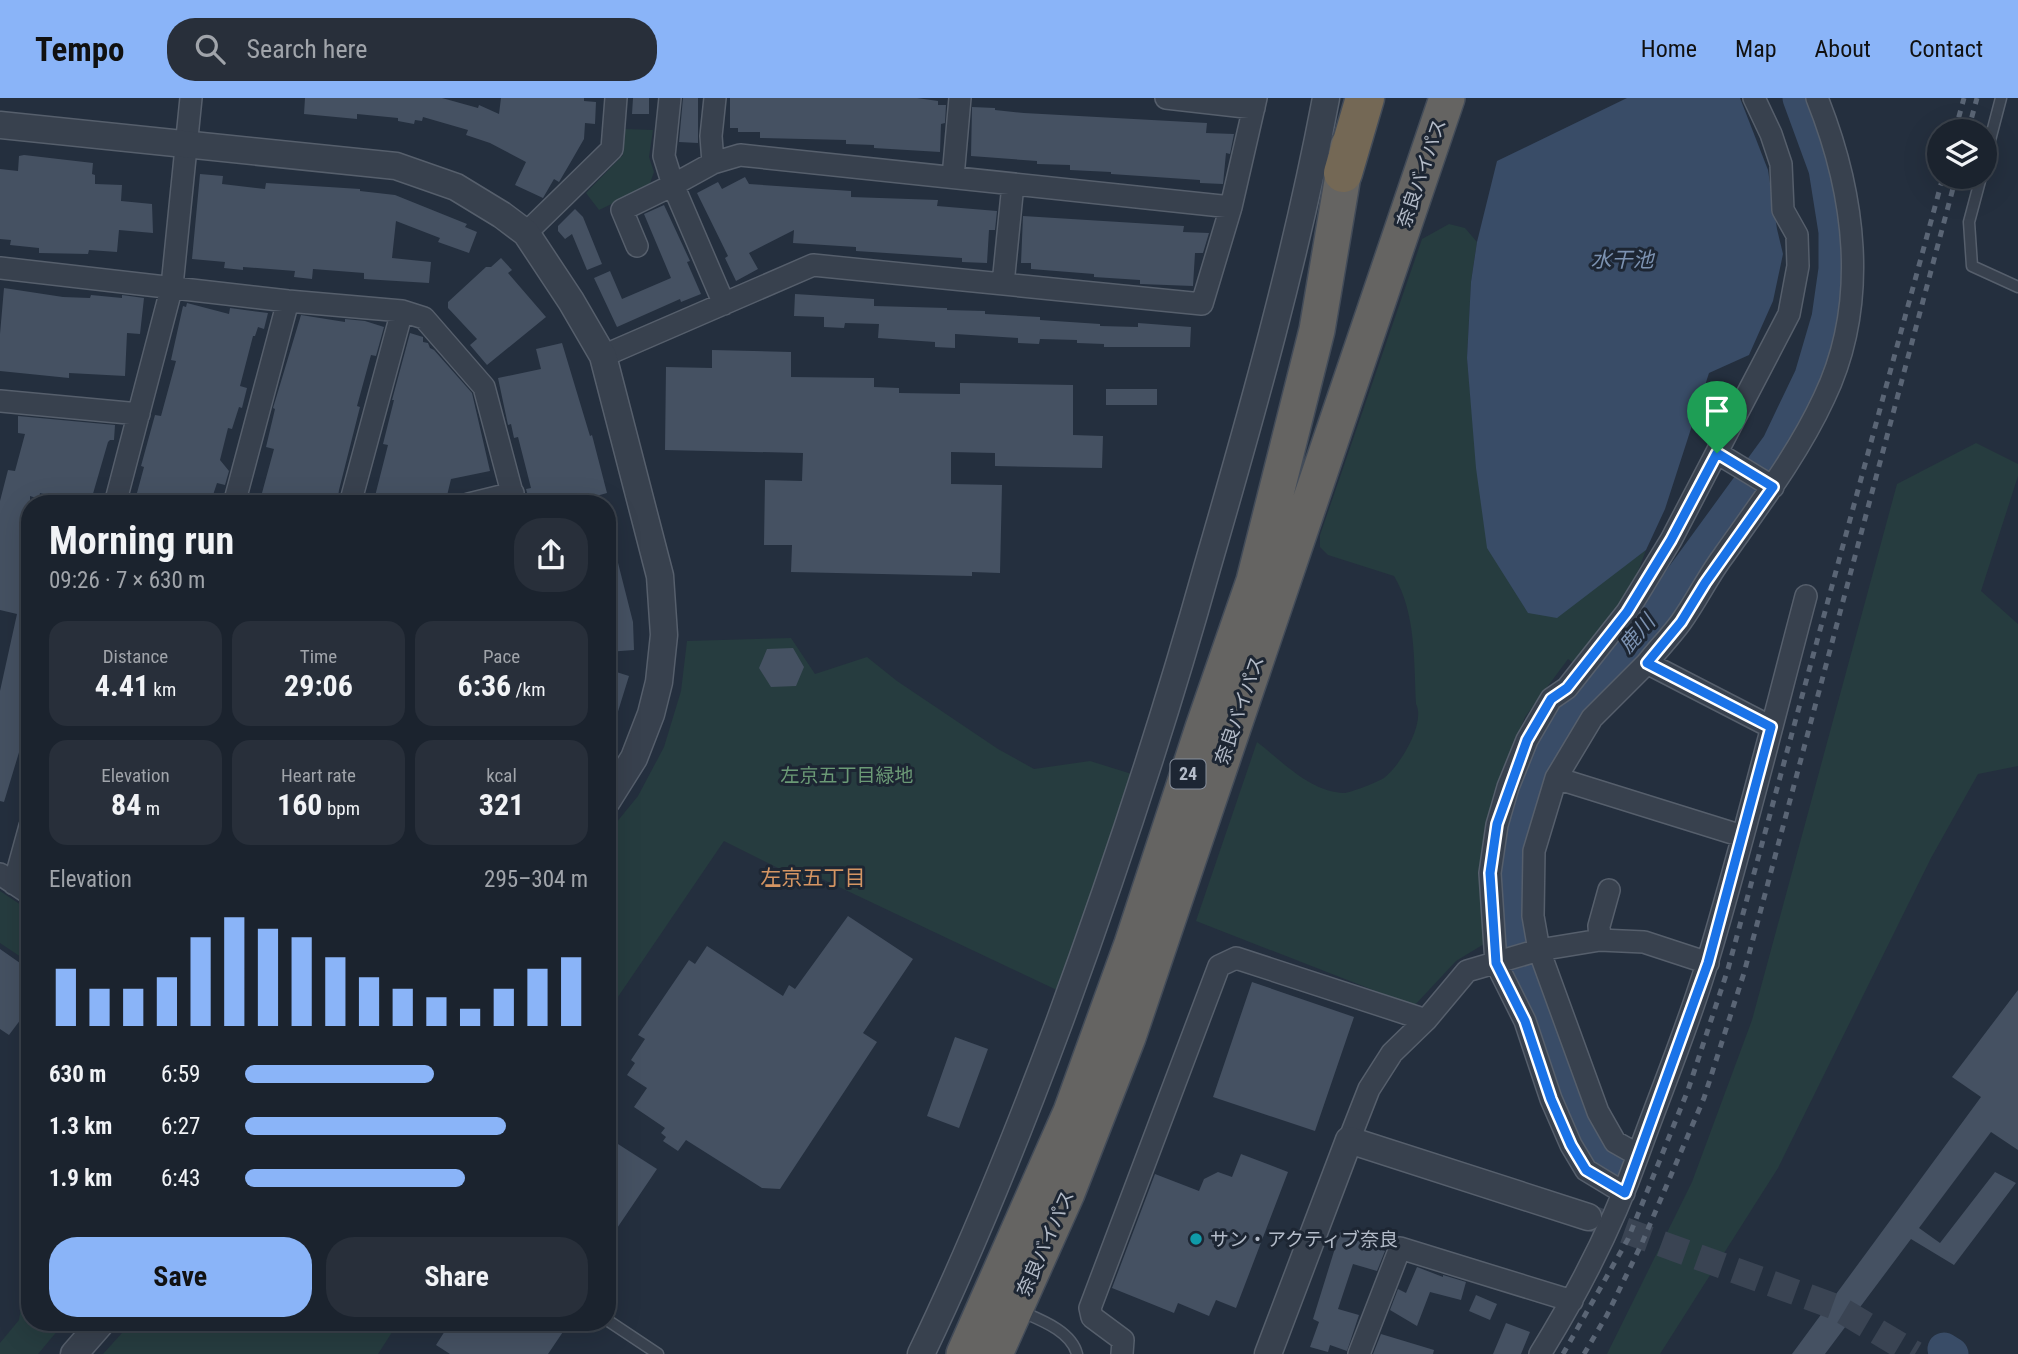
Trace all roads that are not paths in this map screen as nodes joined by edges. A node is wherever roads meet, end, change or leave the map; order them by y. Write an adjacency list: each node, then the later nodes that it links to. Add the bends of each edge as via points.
1 (191, 98): 17 (street)
2 (616, 98): 25 (street, via 612,149)
3 (670, 98): 22 (street, via 664,156)
4 (715, 98): 18 (street)
5 (960, 98): 20 (street)
6 (1166, 98): 14 (street)
7 (1326, 98): 67 (street, via 1267,361 1146,774 1017,1137)
8 (1358, 98): 19 (highway, 奈良バイパス / 24)
9 (1365, 98): 19 (highway)
10 (1447, 98): 62 (highway, 奈良バイパス / 24, via 1128,1037)
11 (1754, 98): 37 (street, via 1781,164 1783,210 1797,235 1798,266 1789,314)
12 (1818, 98): 38 (street, via 1852,228 1849,318 1825,396)
13 (2001, 98): 15 (lane)
14 (1255, 103): 24 (street)
15 (1996, 119)
16 (0, 125): 17 (street)
17 (186, 144): 25 (street, via 396,166 456,187); 29 (street)
18 (713, 163): 20 (street, via 740,155); 22 (street)
19 (1343, 173): 68 (highway, 奈良バイパス / 24, via 1317,330 1254,581 1071,1112)
20 (953, 177): 21 (street)
21 (1013, 184): 24 (street); 28 (street)
22 (673, 185): 26 (street, via 622,209); 32 (street)
23 (1978, 189): 30 (lane, via 1969,222 1972,266)
24 (1231, 207): 28 (street, via 1202,304)
25 (526, 233): 34 (street)
26 (637, 246)
27 (0, 268): 29 (street)
28 (1003, 284): 32 (street, via 813,265)
29 (172, 286): 31 (street); 36 (street)
30 (2018, 286)
31 (288, 301): 33 (street); 40 (street)
32 (724, 304): 34 (street)
33 (402, 311): 41 (street); 42 (street, via 424,318 484,387)
34 (603, 356): 47 (street, via 660,576 664,635 651,714 634,758)
35 (0, 401): 36 (street)
36 (139, 414): 39 (street)
37 (1717, 453): 38 (street); 54 (street, via 1627,612 1567,688 1551,699 1527,740 1497,824 1490,873)
38 (1773, 487): 44 (street, via 1681,622)
39 (117, 495)
40 (236, 495)
41 (353, 495)
42 (513, 495)
43 (1806, 596): 45 (street)
44 (1647, 663): 45 (street); 46 (street, via 1591,718)
45 (1771, 727): 48 (street)
46 (1556, 778): 48 (street); 53 (street, via 1534,851)
47 (616, 787)
48 (1742, 836): 55 (street)
49 (21, 861): 50 (street)
50 (15, 884)
51 (1608, 890): 52 (street)
52 (1600, 940): 53 (street); 55 (street, via 1644,942)
53 (1534, 952): 54 (street); 58 (street, via 1598,1112 1615,1142)
54 (1502, 961): 56 (street, via 1467,971); 59 (street, via 1571,1145 1586,1170)
55 (1708, 963): 58 (street)
56 (1426, 1020): 57 (street, via 1392,1053 1369,1089); 71 (street, via 1236,958 1219,966 1090,1308 1093,1317 1123,1340)
57 (1349, 1140): 60 (street); 72 (street)
58 (1638, 1155): 59 (street)
59 (1625, 1193): 61 (street)
60 (1588, 1217)
61 (1573, 1301): 73 (street, via 1400,1248); 74 (street)
62 (1016, 1309): 69 (highway, 奈良バイパス / 24); 70 (lane, via 1062,1332)
63 (616, 1326): 66 (lane)
64 (95, 1331): 65 (street)
65 (74, 1354)
66 (659, 1354)
67 (921, 1354)
68 (964, 1354)
69 (995, 1354)
70 (1077, 1354)
71 (1122, 1354)
72 (1268, 1354)
73 (1359, 1354)
74 (1540, 1354)

